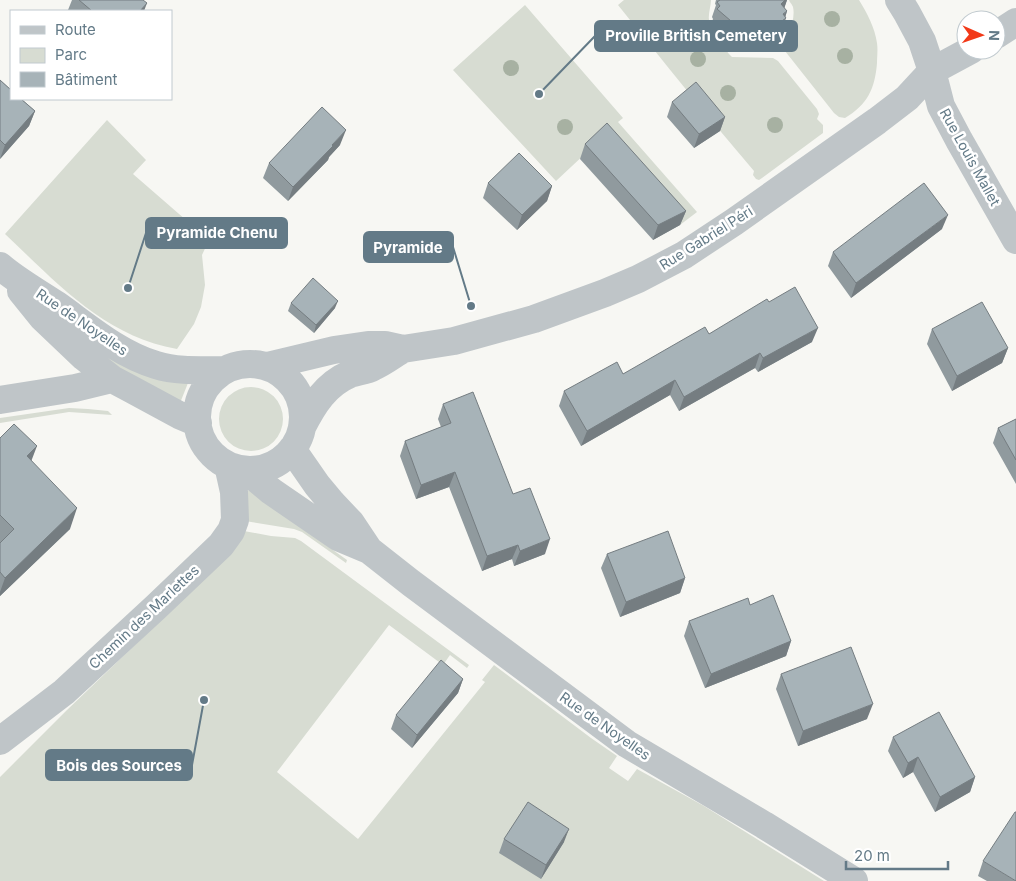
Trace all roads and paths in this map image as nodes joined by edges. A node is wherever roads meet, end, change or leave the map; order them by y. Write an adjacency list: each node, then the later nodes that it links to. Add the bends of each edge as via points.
1 (899, 0): 3 (street, Rue Louis Mallet, via 922,41)
2 (956, 58): 3 (street, Rue Gabriel Péri)
3 (932, 71): 4 (street, Rue Louis Mallet, via 941,106); 6 (street, Rue Gabriel Péri, via 907,98 877,121 734,222 666,265 605,293 534,319 454,341)
4 (1016, 240)
5 (1, 267): 8 (street, Rue de Noyelles, via 96,333 142,360 173,369); 9 (street, Rue de Noyelles, via 42,317)
6 (403, 350): 7 (street, Rue Gabriel Péri, via 368,344); 12 (street, Rue Gabriel Péri, via 372,368 338,380 328,388 315,404)
7 (267, 366): 8 (street, via 238,365); 12 (street, via 288,380 301,402 303,415)
8 (225, 370): 11 (street, via 203,392 198,407)
9 (112, 379): 10 (street); 11 (street, Rue de Noyelles)
10 (0, 400)
11 (198, 423): 13 (street, via 203,440 213,455)
12 (297, 438): 13 (street, via 284,458 272,465 260,469); 14 (street, Rue de Noyelles, via 317,485 351,523)
13 (237, 467): 14 (street, Rue de Noyelles, via 338,536); 15 (street, Chemin des Marlettes, via 235,520 221,545 64,692)
14 (369, 550): 16 (street, Rue de Noyelles, via 627,744)
15 (0, 741)
16 (854, 881)

